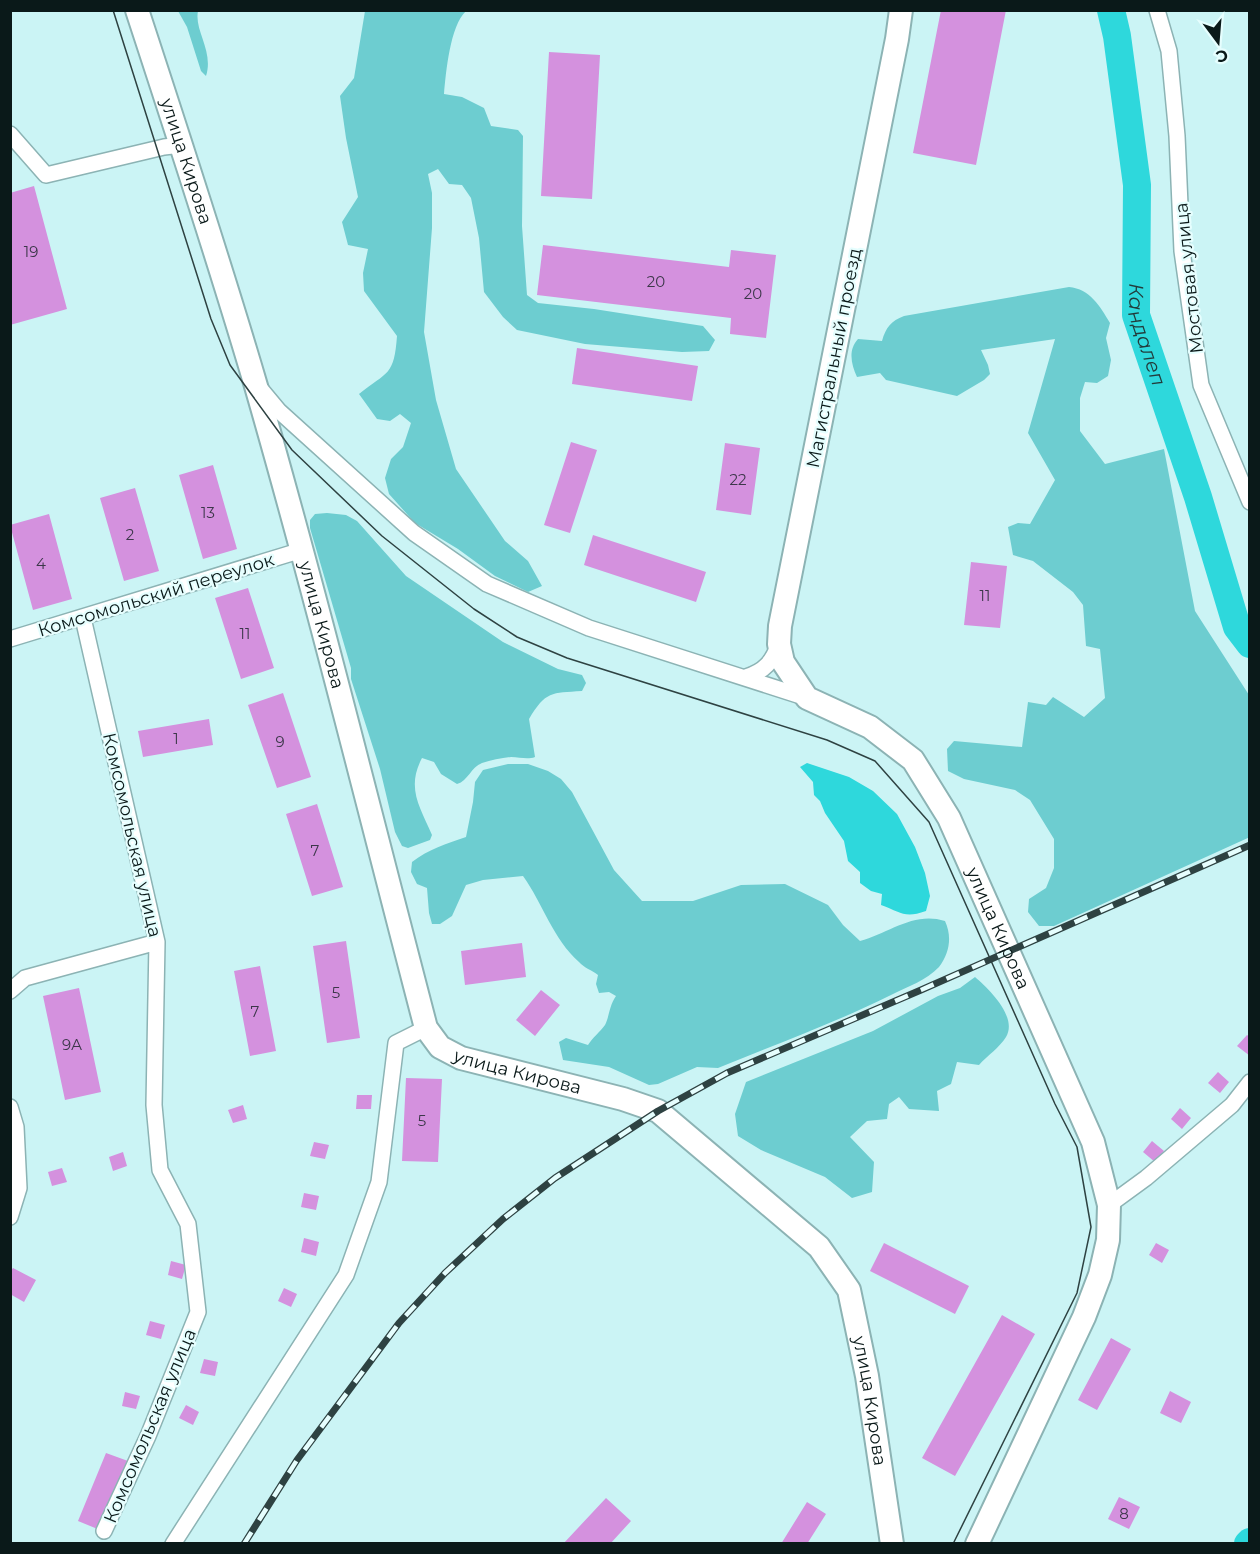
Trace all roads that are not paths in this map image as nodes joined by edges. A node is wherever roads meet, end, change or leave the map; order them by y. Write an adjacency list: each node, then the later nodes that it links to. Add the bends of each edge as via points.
1 (137, 10): 5 (street, улица Кирова)
2 (901, 10): 11 (street, Магистральный проезд)
3 (1157, 10): 7 (street, Мостовая улица, via 1169,51 1182,251 1202,385)
4 (10, 134): 5 (street, via 46,175)
5 (181, 145): 6 (street, улица Кирова)
6 (255, 382): 8 (street, улица Кирова); 12 (street, улица Кирова, via 279,411 414,533 487,584 590,628)
7 (1250, 502)
8 (302, 550): 9 (street, Комсомольский переулок); 16 (street, улица Кирова)
9 (83, 618): 10 (street, Комсомольский переулок); 14 (street, Комсомольская улица)
10 (10, 639)
11 (779, 644): 12 (street, via 767,667); 13 (street, Магистральный проезд, via 783,662)
12 (746, 677): 13 (street, улица Кирова)
13 (807, 698): 19 (street, улица Кирова, via 870,727 913,760 949,818 1093,1142)
14 (157, 942): 15 (street, via 25,978); 21 (street, Комсомольская улица, via 154,1105 160,1170 188,1224 198,1312 148,1437)
15 (10, 991)
16 (426, 1028): 22 (street, via 396,1043 379,1182 346,1275); 23 (street, улица Кирова, via 440,1047 461,1058 658,1111 819,1246 849,1290 867,1376)
17 (1250, 1082): 19 (street, via 1232,1105 1146,1178)
18 (10, 1107): 20 (street, via 16,1127 19,1188)
19 (1108, 1204): 24 (street, улица Кирова, via 1108,1240 1084,1317)
20 (10, 1217)
21 (104, 1532)
22 (172, 1544)
23 (892, 1544)
24 (977, 1544)

